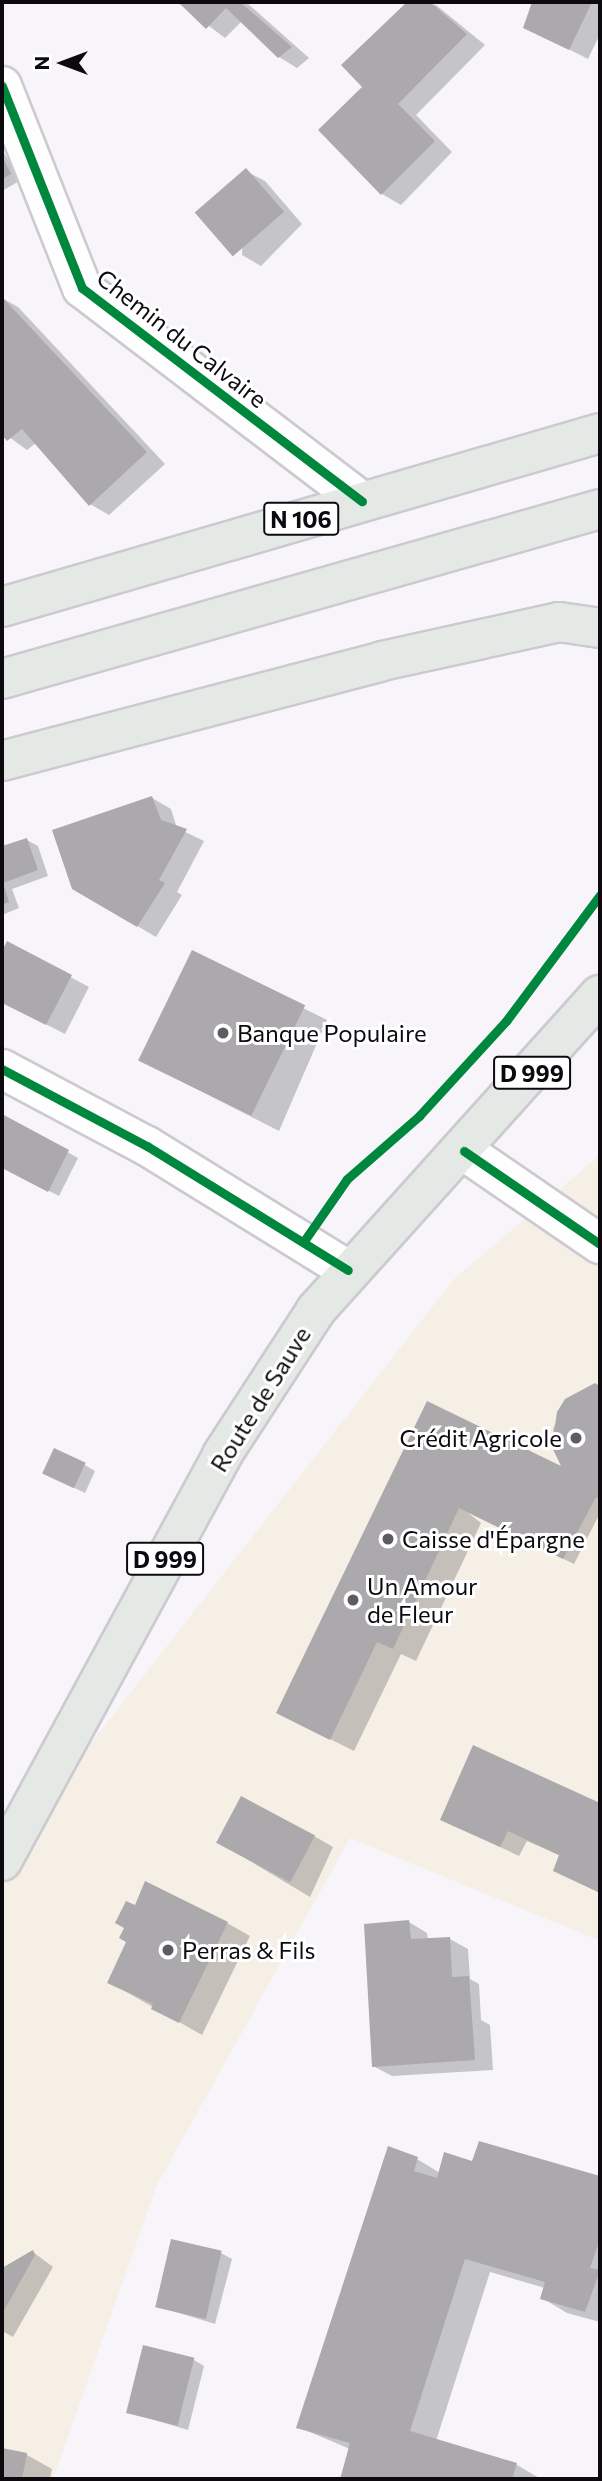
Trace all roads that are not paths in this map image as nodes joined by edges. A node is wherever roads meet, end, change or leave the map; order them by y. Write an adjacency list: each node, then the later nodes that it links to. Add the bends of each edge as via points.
1 (2, 86): 3 (street, Chemin du Calvaire, via 82,288)
2 (600, 433): 3 (main road, N 106)
3 (362, 501): 5 (main road, N 106)
4 (600, 509): 9 (main road)
5 (2, 607)
6 (600, 612): 7 (main road)
7 (559, 622): 8 (main road); 10 (main road, via 382,661)
8 (600, 628)
9 (2, 679)
10 (2, 761)
11 (600, 995): 13 (main road, Route de Sauve / D 999)
12 (2, 1069): 15 (street, via 147,1146)
13 (464, 1151): 14 (street); 15 (main road, Route de Sauve / D 999)
14 (600, 1244)
15 (348, 1270): 16 (main road, Route de Sauve / D 999, via 309,1320 222,1455)
16 (2, 1861)

